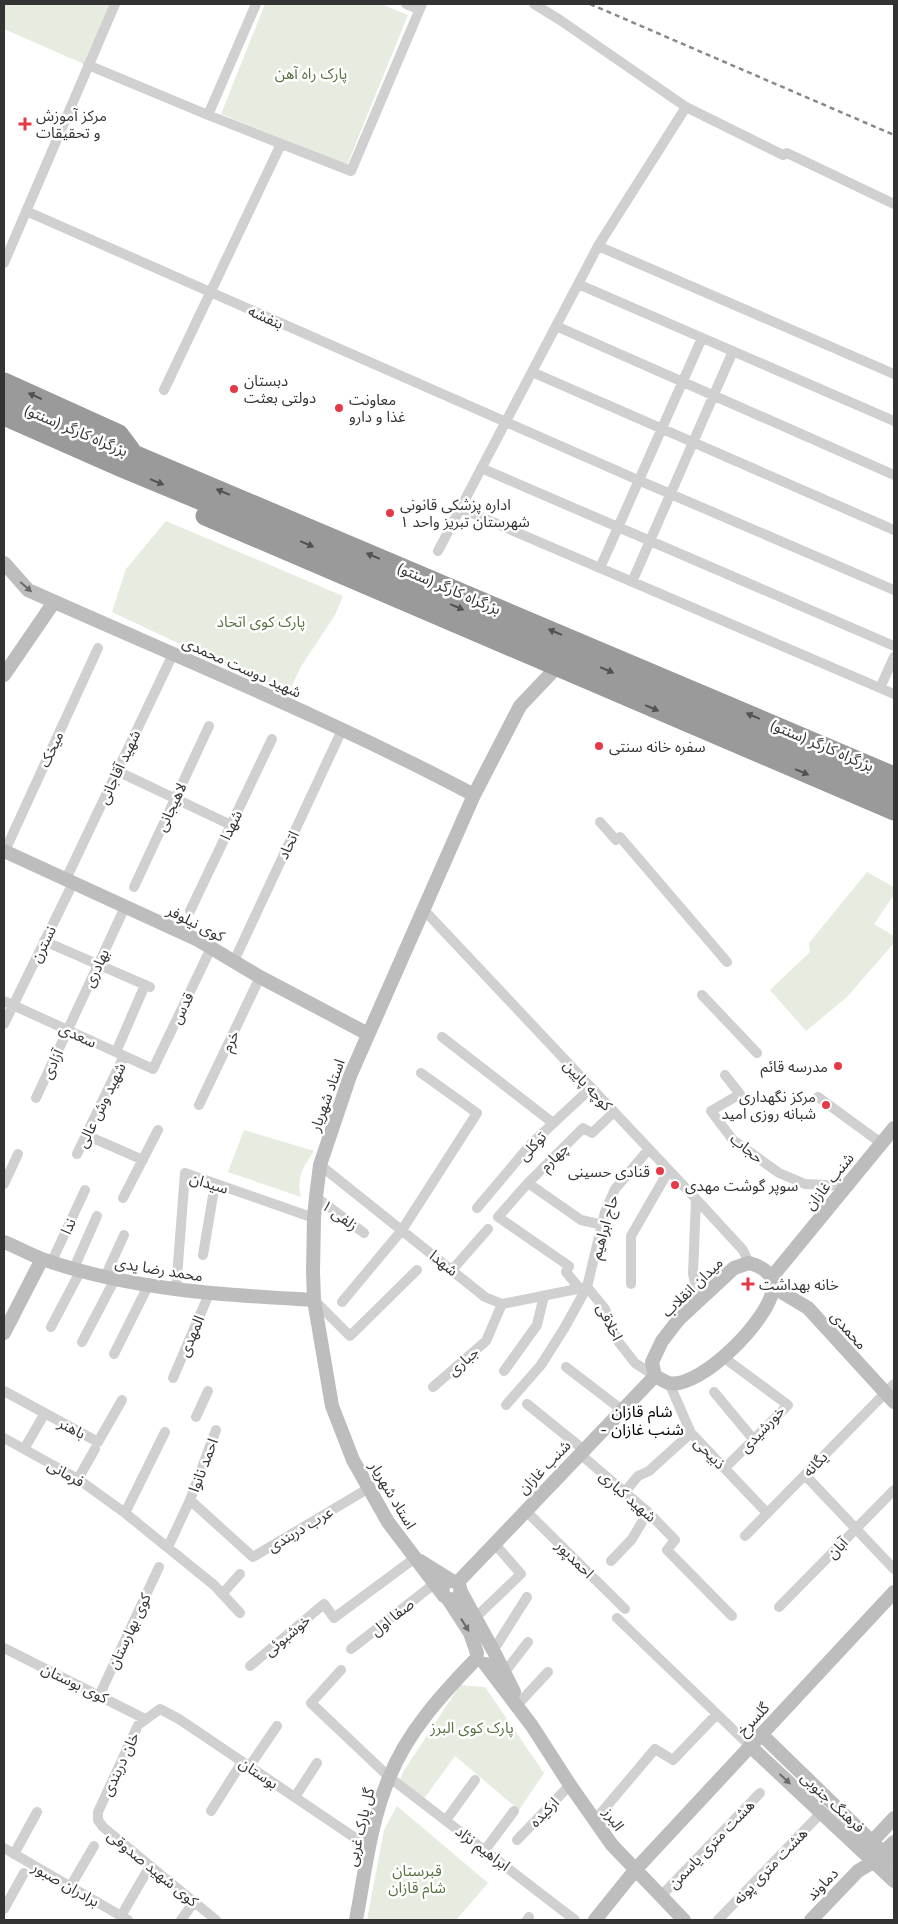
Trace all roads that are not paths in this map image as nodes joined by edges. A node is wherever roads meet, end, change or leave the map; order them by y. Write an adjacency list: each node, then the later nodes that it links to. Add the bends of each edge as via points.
1 (115, 4): 6 (street)
2 (256, 4): 8 (street)
3 (406, 4): 5 (street)
4 (534, 4): 7 (street)
5 (420, 6): 9 (street, via 351,171)
6 (88, 65): 8 (street); 11 (street)
7 (686, 106): 10 (street, via 783,155 787,153); 12 (street)
8 (208, 115): 9 (street)
9 (281, 144): 15 (street)
10 (894, 204)
11 (26, 211): 13 (street); 15 (street, بنفشه)
12 (598, 246): 14 (street); 20 (street)
13 (4, 262)
14 (578, 284): 16 (street); 17 (street)
15 (210, 292): 23 (street); 28 (street, بنفشه)
16 (556, 326): 19 (street); 22 (street)
17 (702, 338): 18 (street); 22 (street)
18 (733, 351): 24 (street); 27 (street)
19 (532, 372): 28 (street); 30 (street)
20 (894, 374)
21 (4, 382): 32 (highway, one-way to 21, via 119,434)
22 (682, 382): 24 (street); 30 (street)
23 (164, 390)
24 (713, 397): 31 (street); 34 (street)
25 (4, 399): 32 (highway, بزرگراه کارگر (سنتو))
26 (4, 416): 32 (highway, بزرگراه کارگر (سنتو))
27 (894, 421)
28 (506, 422): 33 (street); 35 (street, بنفشه)
29 (4, 429): 32 (highway, via 55,451)
30 (662, 429): 31 (street); 35 (street)
31 (693, 442): 37 (street); 40 (street)
32 (128, 462): 36 (highway, بزرگراه کارگر (سنتو), one-way to 36); 60 (highway, بزرگراه کارگر (سنتو), one-way to 32)
33 (481, 468): 38 (street); 39 (street)
34 (894, 475)
35 (638, 480): 37 (street, بنفشه); 39 (street)
36 (181, 492): 52 (highway, via 200,513); 61 (highway, بزرگراه کارگر (سنتو), one-way to 61)
37 (670, 493): 41 (street); 46 (street, بنفشه)
38 (460, 508): 42 (street); 43 (street)
39 (618, 527): 41 (street); 43 (street)
40 (894, 530)
41 (650, 541): 45 (street); 48 (street)
42 (438, 551)
43 (600, 568): 45 (street)
44 (6, 569): 47 (main road, شهید دوست محمدی, one-way to 47, via 28,590)
45 (632, 582): 54 (street)
46 (894, 590)
47 (54, 602): 50 (main road, شهید دوست محمدی); 53 (main road)
48 (894, 646)
49 (98, 648): 67 (street, میخک)
50 (173, 654): 57 (main road, شهید دوست محمدی); 59 (street, شهید آقاجانی)
51 (894, 657): 54 (street)
52 (557, 667): 62 (main road, استاد شهریار, via 520,706); 64 (highway, one-way to 64)
53 (4, 675)
54 (880, 688): 55 (street)
55 (894, 694)
56 (209, 726): 63 (street, لاهیجانی)
57 (342, 730): 62 (main road, شهید دوست محمدی); 75 (street, اتحاد)
58 (272, 740): 66 (street, شهدا)
59 (117, 771): 63 (street); 68 (street, شهید آقاجانی)
60 (894, 776)
61 (894, 792)
62 (474, 795): 71 (main road, استاد شهریار)
63 (175, 799): 66 (street); 69 (street, لاهیجانی)
64 (894, 810)
65 (600, 822): 76 (street, via 616,840 620,837)
66 (231, 825): 72 (street, شهدا)
67 (4, 852): 68 (main road, کوی نیلوفر)
68 (69, 881): 70 (main road, کوی نیلوفر); 73 (street, نسترن)
69 (134, 887)
70 (125, 906): 74 (main road, کوی نیلوفر); 77 (street, بهادری)
71 (423, 909): 83 (main road, استاد شهریار); 90 (street, کوچه پایین)
72 (190, 910)
73 (44, 941): 77 (street); 80 (street, نسترن)
74 (212, 948): 75 (main road, کوی نیلوفر); 87 (street, قدس)
75 (234, 961): 78 (main road, کوی نیلوفر)
76 (727, 962)
77 (98, 964): 82 (street, بهادری); 86 (street, شهید وش عالی, via 147,986)
78 (260, 977): 83 (main road, کوی نیلوفر); 93 (street, خرم)
79 (702, 995): 85 (street)
80 (8, 1003): 81 (street, نسترن); 82 (street, سعدی)
81 (4, 1024)
82 (68, 1030): 86 (street, سعدی); 92 (street, آزادی)
83 (368, 1034): 104 (main road, استاد شهریار)
84 (442, 1037): 95 (street)
85 (758, 1053)
86 (120, 1054): 87 (street, سعدی); 98 (street, شهید وش عالی)
87 (153, 1068)
88 (421, 1073): 120 (street, via 477,1113)
89 (725, 1075): 109 (street, حجاب, via 740,1094 711,1111 733,1140 779,1173 805,1184)
90 (591, 1088): 94 (street, کوچه پایین); 95 (street, توکلی)
91 (818, 1096): 99 (street)
92 (36, 1098)
93 (199, 1105)
94 (614, 1112): 100 (street, کوچه پایین); 106 (street, چهارم, via 592,1133 583,1128)
95 (553, 1123): 114 (street, توکلی)
96 (894, 1128): 99 (main road, شنب غازان)
97 (158, 1130): 103 (street)
98 (86, 1135): 102 (street, شهید وش عالی); 103 (street)
99 (882, 1143): 109 (main road, شنب غازان)
100 (650, 1149): 105 (street, کوچه پایین); 118 (street, حاج ابراهیم, via 615,1189)
101 (18, 1154): 107 (street)
102 (77, 1154)
103 (143, 1160): 112 (street)
104 (320, 1165): 111 (main road, استاد شهریار); 120 (street, شهدا)
105 (669, 1170): 113 (street, کوچه پایین); 132 (street, via 631,1236)
106 (528, 1183): 116 (street, چهارم); 118 (street, via 581,1220)
107 (4, 1184)
108 (215, 1184): 117 (street, سیدان); 124 (street); 135 (street, سیدان, via 185,1173)
109 (846, 1186): 131 (main road, شنب غازان)
110 (85, 1190): 125 (street, ندا)
111 (316, 1197): 117 (main road, استاد شهریار); 121 (street, زلفی ۱)
112 (123, 1198)
113 (696, 1198): 126 (street, کوچه پایین, via 743,1250); 139 (street, via 693,1274)
114 (477, 1208)
115 (97, 1216): 127 (street)
116 (498, 1217): 134 (street, اخلاقی, via 569,1266 566,1272)
117 (314, 1218): 138 (main road, استاد شهریار)
118 (603, 1225): 134 (street, حاج ابراهیم)
119 (488, 1229): 129 (street)
120 (402, 1230): 129 (street, شهدا); 140 (street)
121 (364, 1232)
122 (124, 1235): 130 (street)
123 (4, 1242): 125 (main road, محمد رضا یدی)
124 (203, 1255)
125 (47, 1260): 127 (main road, محمد رضا یدی); 143 (main road)
126 (748, 1263): 131 (main road, میدان انقلاب, via 760,1266 770,1274); 139 (main road, میدان انقلاب, via 734,1268)
127 (78, 1269): 130 (main road, محمد رضا یدی); 142 (street)
128 (417, 1270): 138 (street, via 350,1336)
129 (452, 1270): 141 (street, شهدا, via 486,1297)
130 (110, 1278): 133 (main road, محمد رضا یدی); 144 (street)
131 (772, 1283): 146 (main road, via 768,1300 754,1325); 156 (main road, محمدی, via 808,1308)
132 (631, 1284)
133 (148, 1286): 135 (main road, محمد رضا یدی); 145 (street)
134 (584, 1288): 137 (street); 149 (street, اخلاقی, via 605,1308 617,1340 635,1363); 159 (street, حاج ابراهیم, via 565,1327 541,1364)
135 (176, 1290): 136 (main road, محمد رضا یدی)
136 (209, 1294): 138 (main road, محمد رضا یدی); 150 (street, المهدی)
137 (544, 1296): 141 (street); 148 (street, via 537,1325)
138 (314, 1300): 174 (main road, استاد شهریار, via 332,1406 353,1460)
139 (699, 1300): 149 (main road, میدان انقلاب, via 662,1341 652,1362)
140 (342, 1302)
141 (502, 1304): 152 (street, جباری, via 486,1341)
142 (51, 1327)
143 (4, 1333)
144 (82, 1342)
145 (114, 1354)
146 (723, 1357): 151 (main road, via 688,1380); 167 (street, خورشیدی, via 788,1405)
147 (566, 1367): 160 (street)
148 (504, 1370)
149 (655, 1376): 151 (main road); 160 (main road, شنب غازان)
150 (173, 1378)
151 (669, 1383): 165 (street, ذبیحی)
152 (433, 1387)
153 (4, 1391): 161 (street, باهنر)
154 (208, 1391): 162 (street, احمد نانوا)
155 (714, 1392): 167 (street)
156 (891, 1393): 172 (street, یگانه)
157 (122, 1400): 161 (street, باهنر, via 98,1442)
158 (527, 1404): 170 (street)
159 (506, 1405)
160 (622, 1410): 170 (main road, شنب غازان)
161 (45, 1413): 168 (street)
162 (196, 1417)
163 (216, 1430): 177 (street, احمد نانوا)
164 (165, 1432): 180 (street)
165 (691, 1433): 171 (street, ذبیحی); 176 (street, via 649,1472 638,1476)
166 (4, 1438): 173 (street, فرمانی)
167 (754, 1440): 171 (street, خورشیدی)
168 (27, 1444)
169 (95, 1449): 173 (street)
170 (582, 1452): 176 (street, شهید کباری); 178 (main road, شنب غازان)
171 (725, 1468): 181 (street, ذبیحی)
172 (805, 1475): 181 (street, یگانه); 182 (street)
173 (78, 1479): 180 (street, فرمانی)
174 (369, 1488): 177 (street, عرب دربندی, via 253,1557); 186 (main road, استاد شهریار, via 388,1522)
175 (894, 1490): 182 (street, آبان)
176 (624, 1493): 179 (street, شهید کباری)
177 (190, 1500): 185 (street, احمد نانوا)
178 (525, 1510): 184 (main road, شنب غازان); 198 (street, احمدپور)
179 (648, 1512): 187 (street, via 632,1539); 200 (street, شهید کباری, via 675,1540 667,1550)
180 (125, 1513): 185 (street, فرمانی)
181 (767, 1513): 183 (street, یگانه)
182 (856, 1529): 189 (street); 197 (street, آبان)
183 (744, 1536)
184 (494, 1543): 192 (main road, شنب غازان); 202 (street, via 521,1574)
185 (168, 1547): 194 (street, فرمانی)
186 (415, 1558): 191 (main road, استاد شهریار); 192 (main road, استاد شهریار); 207 (street, خوشبوئی, via 334,1618 324,1604)
187 (611, 1561)
188 (159, 1567): 211 (street, کوی بهارستان)
189 (894, 1569)
190 (240, 1574): 194 (street)
191 (434, 1584): 196 (main road, استاد شهریار); 205 (street, صفا اول)
192 (456, 1585): 196 (main road, شنب غازان, via 447,1582 443,1586); 202 (main road, البرز)
193 (894, 1592): 217 (main road, گلسرخ)
194 (222, 1594): 199 (street, فرمانی)
195 (527, 1597): 206 (street)
196 (446, 1598): 206 (main road, البرز, one-way to 206)
197 (779, 1607)
198 (625, 1608)
199 (240, 1613)
200 (732, 1616)
201 (617, 1618): 213 (street)
202 (474, 1619): 206 (main road, البرز)
203 (528, 1642): 210 (street)
204 (4, 1648): 211 (street, کوی بوستان)
205 (351, 1649)
206 (486, 1656): 210 (main road, البرز); 216 (main road, البرز); 221 (main road, گل پارک غربی, via 461,1674 423,1719)
207 (250, 1666)
208 (341, 1670): 221 (street, ابراهیم نژاد, via 311,1703)
209 (548, 1672): 212 (street)
210 (504, 1673): 212 (main road, البرز)
211 (99, 1696): 214 (street, کوی بوستان)
212 (519, 1703): 216 (main road, البرز)
213 (718, 1714): 218 (street); 233 (street, via 673,1760 655,1749)
214 (146, 1719): 220 (street, بوستان, via 160,1709); 229 (street, خان دربندی, via 138,1725)
215 (277, 1726): 220 (street)
216 (532, 1726): 223 (main road, البرز)
217 (761, 1734): 218 (main road, گلسرخ); 241 (main road)
218 (750, 1746): 230 (main road, فرهنگ جنوبی, one-way to 230); 243 (main road, گلسرخ)
219 (317, 1763): 225 (street)
220 (246, 1764): 225 (street, بوستان); 226 (street)
221 (389, 1777): 232 (street, ابراهیم نژاد); 238 (main road, گل پارک غربی)
222 (475, 1780): 232 (street)
223 (570, 1785): 233 (main road, البرز); 234 (street, ارکیده)
224 (760, 1793): 247 (street, هشت متری یاسمن)
225 (295, 1797): 238 (street, بوستان)
226 (211, 1811)
227 (514, 1811): 239 (street)
228 (37, 1812): 240 (street)
229 (98, 1812): 242 (street, کوی شهید صدوقی, via 98,1820 103,1827)
230 (821, 1813): 241 (main road, فرهنگ جنوبی); 257 (street, هشت متری پونه)
231 (894, 1818): 241 (main road)
232 (446, 1820): 239 (street, ابراهیم نژاد)
233 (594, 1820): 243 (main road, البرز, via 612,1845)
234 (518, 1840)
235 (894, 1842): 241 (main road)
236 (94, 1846): 246 (street)
237 (4, 1848): 240 (street, برادران صبور)
238 (370, 1848): 254 (main road, گل پارک غربی)
239 (485, 1850): 255 (street, ابراهیم نژاد)
240 (14, 1854): 246 (street, برادران صبور)
241 (877, 1854): 245 (main road, فرهنگ جنوبی); 258 (main road, دماوند)
242 (150, 1866): 248 (street, کوی شهید صدوقی); 250 (street)
243 (636, 1869): 247 (main road, البرز); 251 (main road, گلسرخ)
244 (24, 1873): 249 (street)
245 (894, 1881)
246 (70, 1887): 250 (street, برادران صبور)
247 (661, 1896): 256 (main road, البرز)
248 (194, 1902): 252 (street); 253 (street, کوی شهید صدوقی)
249 (4, 1908)
250 (124, 1918)
251 (599, 1919)
252 (181, 1920)
253 (216, 1920)
254 (356, 1920)
255 (576, 1920)
256 (684, 1920)
257 (718, 1920)
258 (811, 1920)

